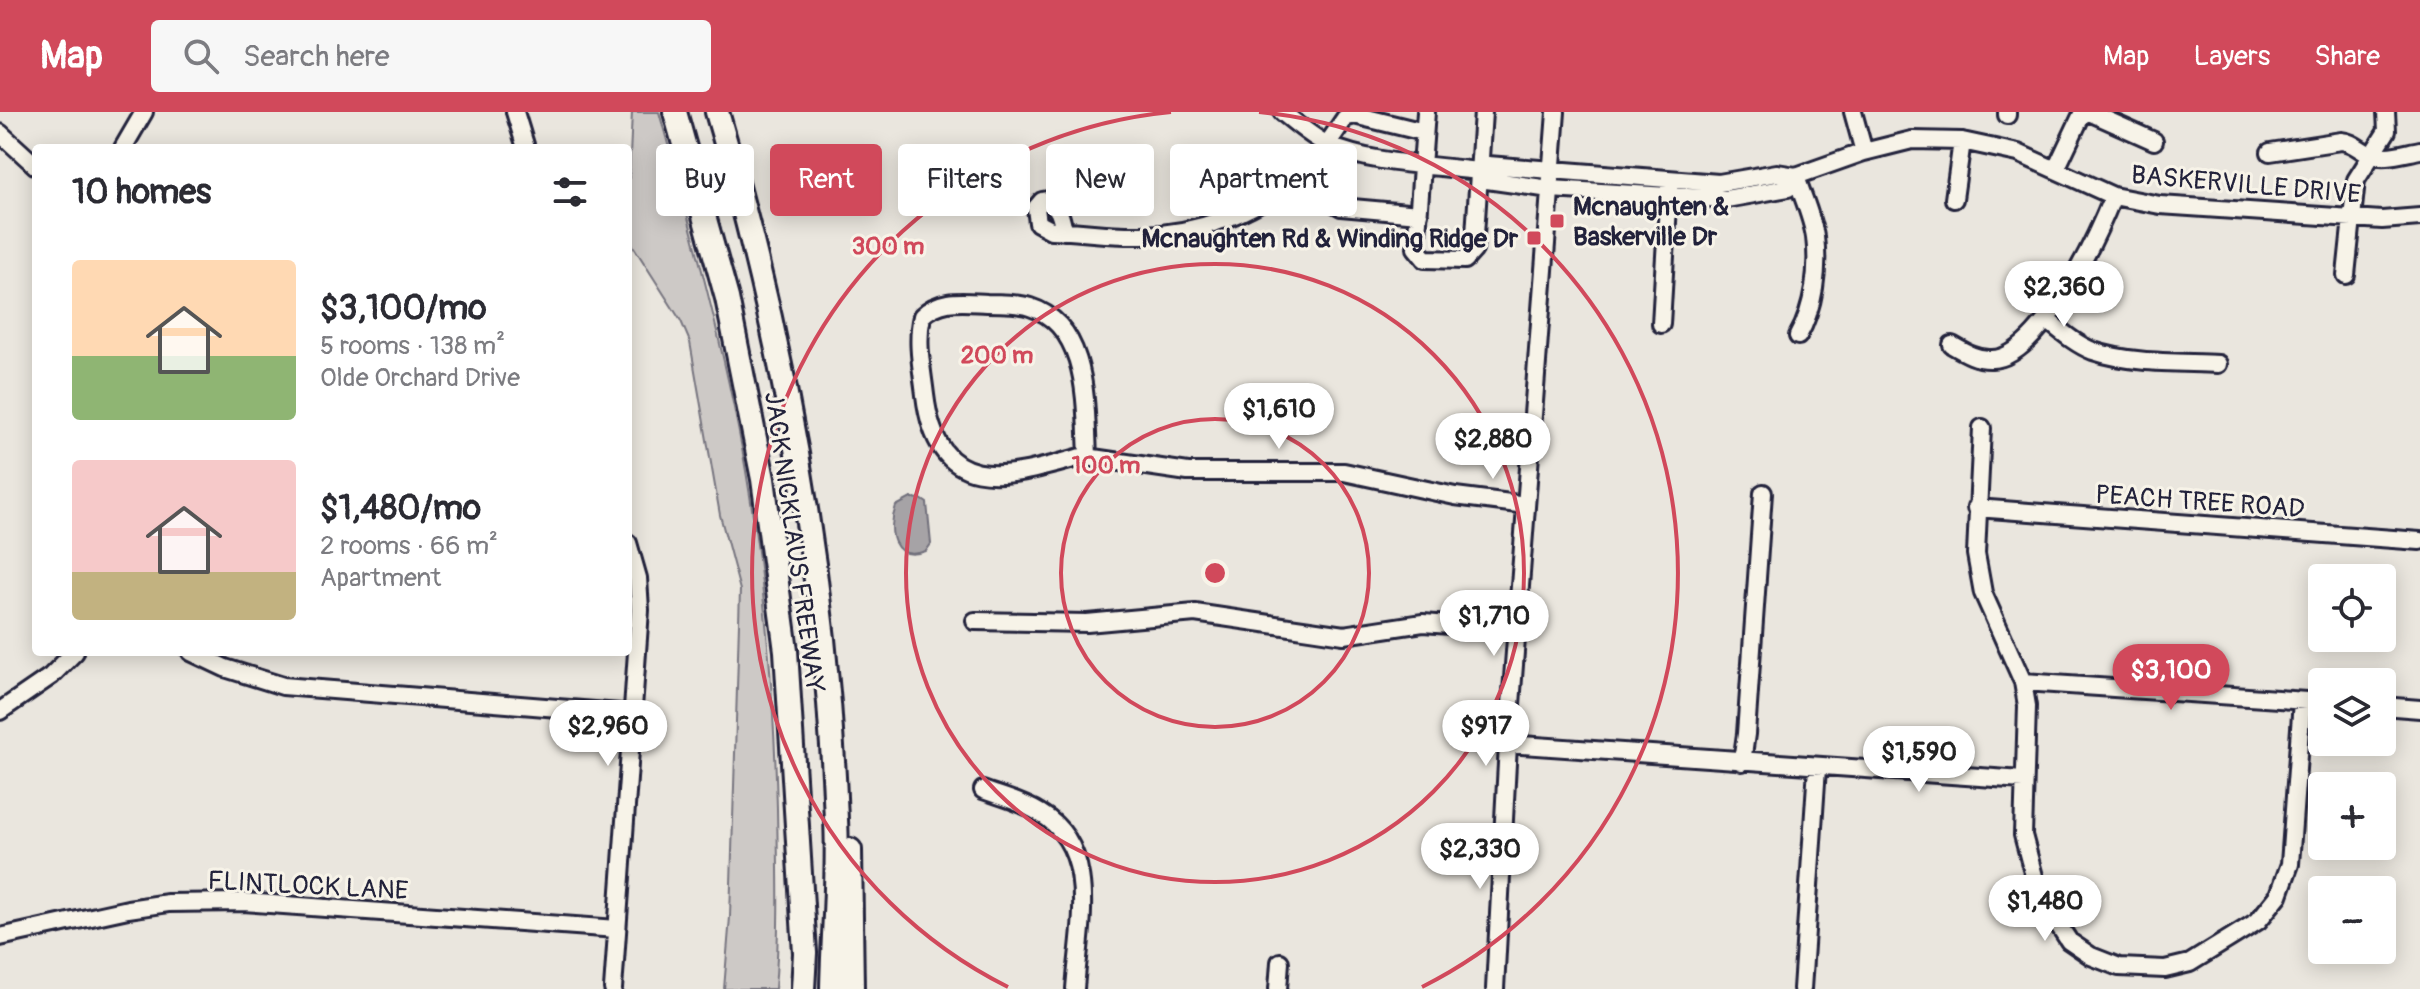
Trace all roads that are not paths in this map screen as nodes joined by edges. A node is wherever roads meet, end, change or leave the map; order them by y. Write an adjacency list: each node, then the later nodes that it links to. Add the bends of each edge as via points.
1 (144, 112): 17 (street)
2 (515, 112): 18 (street)
3 (675, 112): 71 (highway, JACK NICKLAUS FREEWAY, via 727,298 763,479 786,651)
4 (717, 112): 67 (highway, JACK NICKLAUS FREEWAY, via 764,287 789,406 821,604)
5 (1282, 112): 19 (street)
6 (1426, 112): 13 (street)
7 (1483, 112): 28 (street)
8 (1556, 112): 31 (street)
9 (1853, 112): 21 (street)
10 (2083, 112): 27 (street)
11 (2089, 112): 16 (street)
12 (2386, 112): 24 (street, via 2387,131)
13 (1424, 132): 19 (street, via 1354,115 1345,118); 26 (street)
14 (0, 133): 25 (street)
15 (1962, 141): 21 (street, BASKERVILLE DRIVE, via 1912,140); 27 (street, BASKERVILLE DRIVE, via 1995,146); 34 (street)
16 (2154, 141)
17 (125, 144)
18 (525, 144)
19 (1327, 144)
20 (2420, 150): 24 (street)
21 (1864, 152): 29 (street, BASKERVILLE DRIVE)
22 (2270, 152): 24 (street, via 2341,141)
23 (1357, 153): 26 (street)
24 (2371, 154): 39 (street, via 2356,180)
25 (32, 163)
26 (1423, 164): 28 (street); 36 (street)
27 (2056, 169): 33 (street, BASKERVILLE DRIVE)
28 (1477, 171): 31 (street, via 1488,165); 36 (street, via 1471,256 1458,261 1425,259 1416,248)
29 (1796, 176): 30 (street, BASKERVILLE DRIVE, via 1777,173 1719,183); 32 (street, BASKERVILLE DRIVE, via 1788,188 1766,193 1726,199); 44 (street, via 1816,256 1808,319)
30 (1670, 179): 31 (street, BASKERVILLE DRIVE); 32 (street)
31 (1550, 180): 32 (street, BASKERVILLE DRIVE); 50 (street)
32 (1668, 196): 43 (street)
33 (2113, 196): 39 (street, BASKERVILLE DRIVE, via 2160,205); 42 (street, via 2081,265)
34 (1954, 199)
35 (1357, 208): 36 (street)
36 (1419, 214)
37 (1234, 216): 40 (street, via 1144,235)
38 (2420, 217): 39 (street, BASKERVILLE DRIVE)
39 (2350, 218): 41 (street)
40 (1064, 231)
41 (2346, 275)
42 (2046, 319): 45 (street, via 2007,356 1970,356); 46 (street, via 2073,341 2109,355)
43 (1661, 324)
44 (1798, 336)
45 (1952, 345)
46 (2218, 364)
47 (1982, 428): 51 (street)
48 (1088, 455): 48 (street, via 999,476 957,464 941,449 928,419 919,343 922,316 942,302 1005,304 1050,318 1083,372); 50 (street, via 1188,472 1344,472)
49 (1763, 493): 66 (street)
50 (1526, 505): 55 (street)
51 (1976, 508): 52 (street, PEACH TREE ROAD); 58 (street, via 1983,593)
52 (2420, 541)
53 (632, 552): 64 (street, via 640,594)
54 (975, 621): 55 (street, via 1087,623 1195,613 1318,634 1423,623)
55 (1517, 630): 65 (street)
56 (71, 656): 63 (street)
57 (200, 656): 64 (street, via 297,688)
58 (2023, 682): 59 (street); 69 (street)
59 (2302, 701): 60 (street); 69 (street, via 2286,880 2258,921 2190,963 2165,969 2119,967 2069,941 2033,879 2023,835)
60 (2308, 701)
61 (2396, 707): 62 (street)
62 (2420, 709)
63 (0, 711)
64 (632, 714): 72 (street)
65 (1508, 744): 66 (street); 82 (street)
66 (1742, 762): 68 (street)
67 (834, 768): 78 (highway, JACK NICKLAUS FREEWAY); 79 (highway, via 849,822)
68 (1817, 768): 69 (street); 83 (street)
69 (2023, 780)
70 (983, 790): 80 (street, via 1041,813 1070,840 1078,857 1082,892)
71 (795, 820): 76 (highway); 77 (highway, JACK NICKLAUS FREEWAY)
72 (617, 929): 73 (street, FLINTLOCK LANE, via 243,902 155,905); 75 (street)
73 (0, 937)
74 (1280, 962): 81 (street)
75 (613, 989)
76 (789, 989)
77 (803, 989)
78 (832, 989)
79 (852, 989)
80 (1075, 989)
81 (1278, 989)
82 (1495, 989)
83 (1802, 989)

